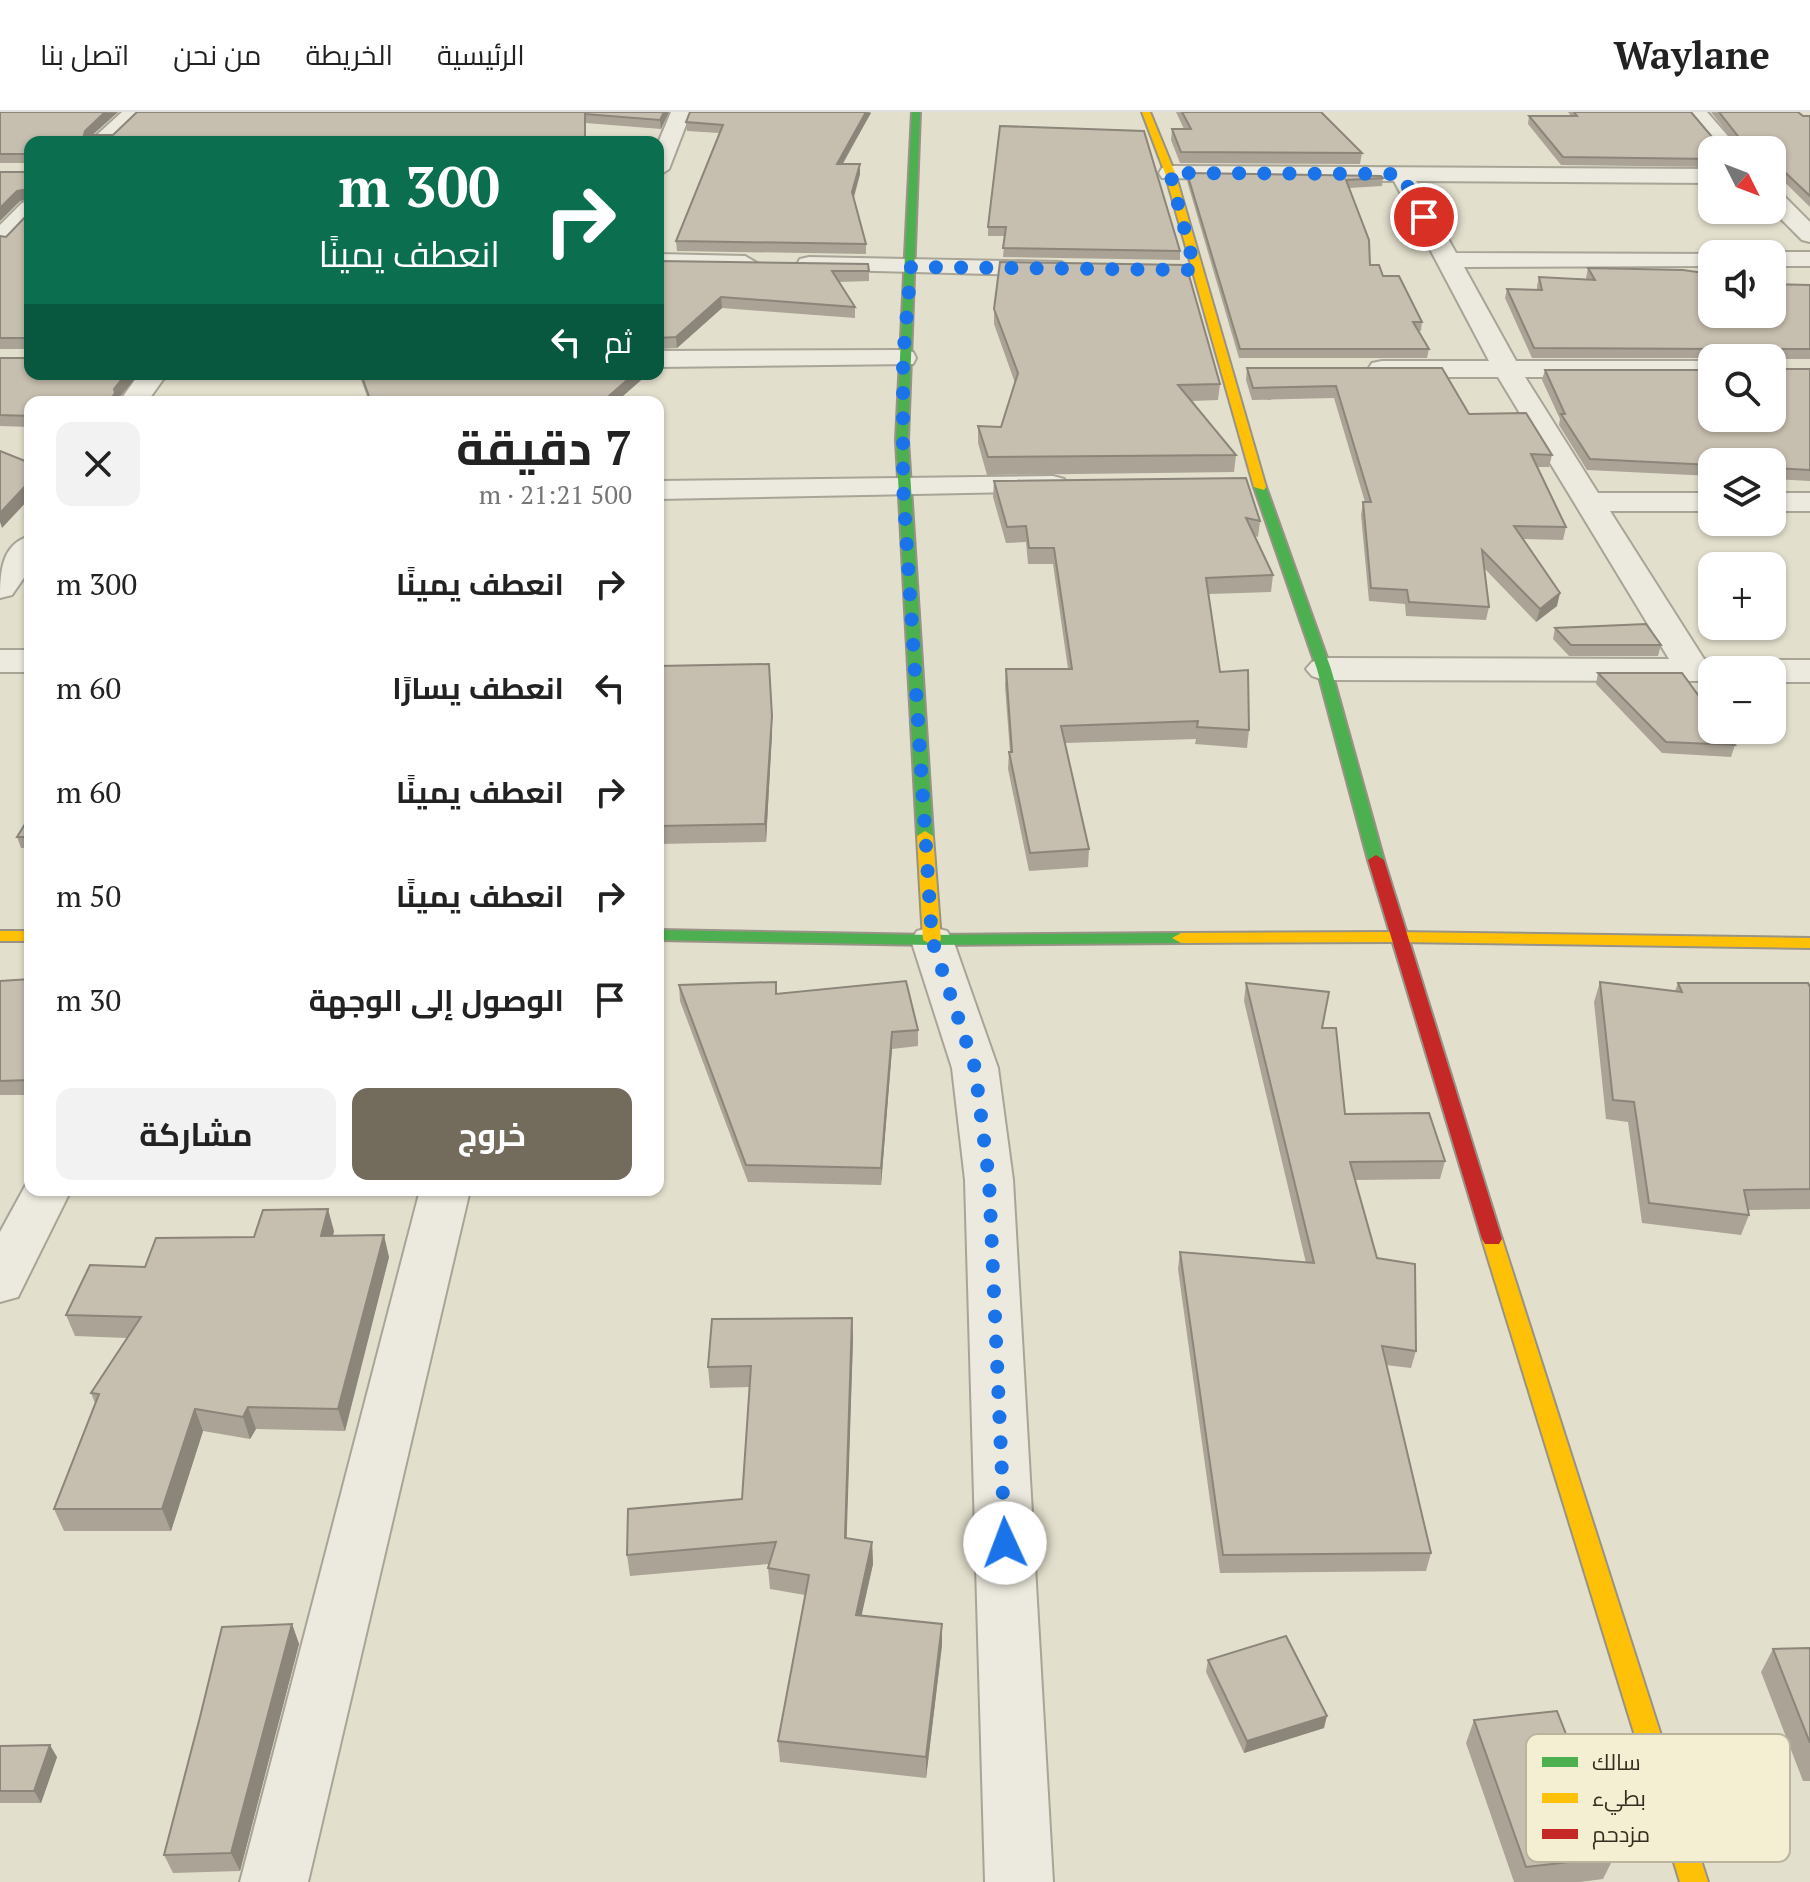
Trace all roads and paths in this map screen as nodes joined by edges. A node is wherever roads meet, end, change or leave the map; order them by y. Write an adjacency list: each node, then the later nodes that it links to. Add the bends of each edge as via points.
1 (134, 112): 6 (street)
2 (681, 112): 8 (street)
3 (916, 112): 21 (street)
4 (1146, 112): 9 (street)
5 (1696, 112): 7 (street)
6 (107, 136)
7 (1717, 136)
8 (664, 154)
9 (1170, 173): 10 (street); 25 (street, via 1187,270)
10 (1401, 174): 11 (street); 19 (street)
11 (1698, 176)
12 (1786, 211): 14 (street)
13 (24, 214): 15 (street)
14 (1810, 235)
15 (0, 239)
16 (1698, 259): 19 (street)
17 (1786, 259): 18 (street)
18 (1810, 259)
19 (1446, 260): 29 (street)
20 (664, 261): 21 (street)
21 (911, 267): 22 (street); 23 (street)
22 (1085, 269)
23 (903, 358): 24 (street); 33 (street)
24 (664, 359)
25 (1226, 369): 26 (street); 31 (street)
26 (1257, 369)
27 (1351, 369): 29 (street)
28 (1698, 369): 29 (street)
29 (1507, 370): 35 (street)
30 (1228, 484): 31 (street)
31 (1259, 484): 44 (street)
32 (1089, 485): 33 (street)
33 (903, 486): 34 (street); 52 (street)
34 (664, 490)
35 (1588, 502): 36 (street); 43 (street)
36 (1698, 502)
37 (1786, 502): 38 (street)
38 (1810, 502)
39 (24, 554): 40 (street)
40 (0, 588)
41 (0, 661): 42 (street)
42 (24, 661)
43 (1698, 661)
44 (1324, 669): 45 (street); 51 (street)
45 (1698, 670)
46 (1786, 671): 47 (street)
47 (1810, 671)
48 (664, 935): 52 (street)
49 (0, 936): 50 (street)
50 (24, 936)
51 (1397, 937): 52 (street); 53 (street); 57 (street)
52 (932, 940): 60 (street, via 975,1068 989,1180)
53 (1810, 943)
54 (43, 1196): 56 (street)
55 (444, 1196): 59 (street)
56 (0, 1283)
57 (1647, 1734)
58 (1688, 1862): 61 (street)
59 (274, 1882)
60 (1019, 1882)
61 (1694, 1882)

